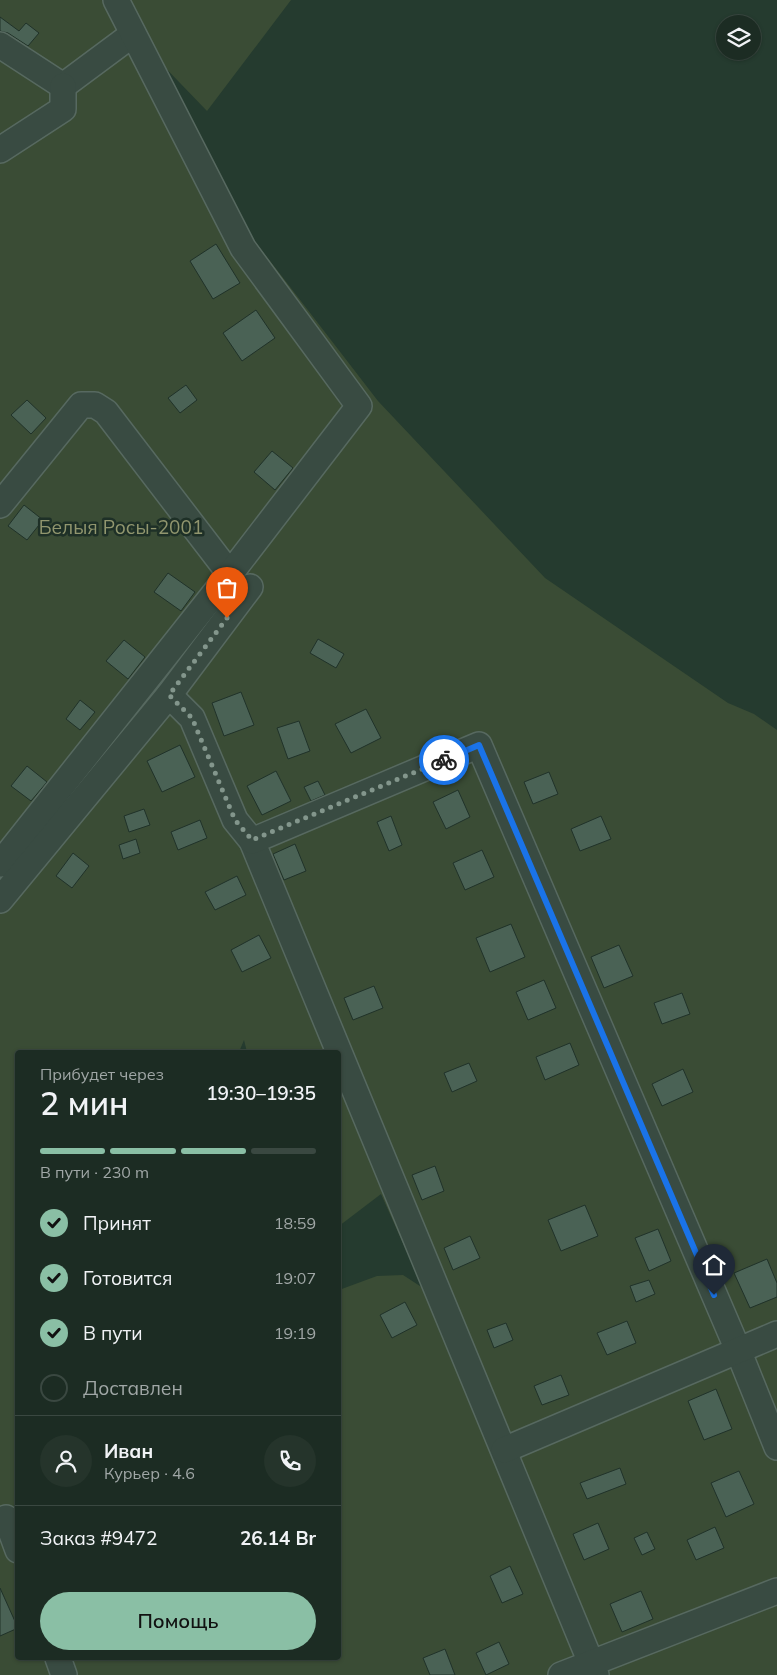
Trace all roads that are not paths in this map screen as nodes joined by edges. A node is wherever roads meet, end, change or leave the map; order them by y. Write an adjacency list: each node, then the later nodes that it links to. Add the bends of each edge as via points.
1 (116, 0): 2 (street)
2 (133, 34): 4 (street); 7 (street, via 243,248 359,406)
3 (0, 45): 4 (street)
4 (63, 86): 5 (street, via 62,109)
5 (0, 150)
6 (0, 505): 7 (street, via 81,405 95,405 106,412)
7 (240, 580): 8 (street); 10 (street)
8 (169, 695): 9 (street, via 192,718 235,820); 11 (street)
9 (252, 840): 12 (street); 15 (street, via 479,745)
10 (0, 864)
11 (0, 900)
12 (339, 1050)
13 (341, 1055): 17 (street)
14 (777, 1334): 15 (street)
15 (738, 1350): 16 (street); 17 (street)
16 (777, 1447)
17 (504, 1450): 22 (street)
18 (6, 1518): 19 (street)
19 (15, 1542)
20 (777, 1591): 22 (street)
21 (59, 1660): 23 (street)
22 (593, 1668): 24 (street)
23 (64, 1675)
24 (561, 1675)

